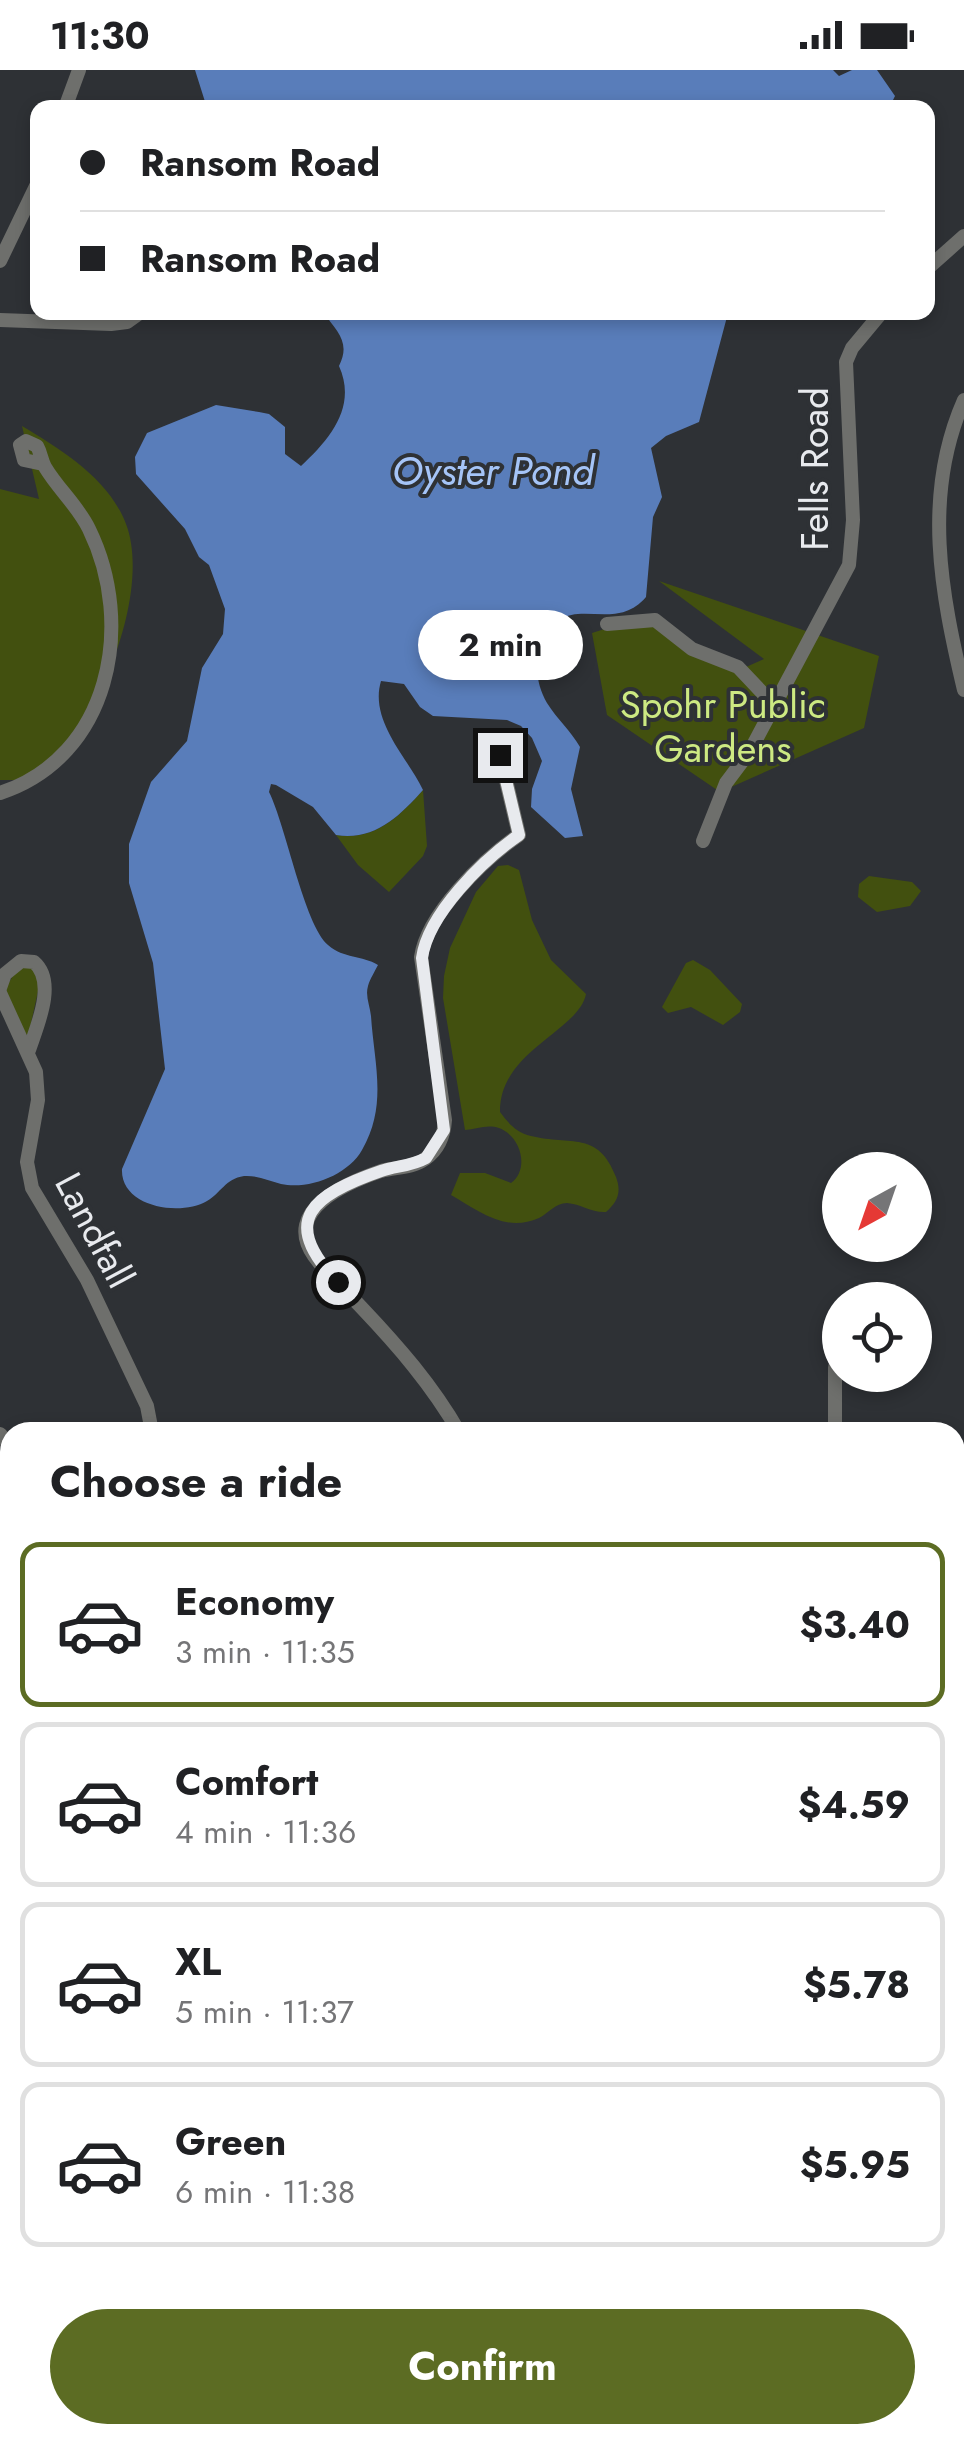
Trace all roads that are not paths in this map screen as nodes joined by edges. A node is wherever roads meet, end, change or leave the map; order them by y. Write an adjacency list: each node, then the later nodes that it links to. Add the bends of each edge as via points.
1 (79, 70): 2 (street)
2 (68, 100)
3 (30, 199): 5 (street)
4 (964, 236): 6 (street)
5 (0, 261)
6 (935, 262)
7 (0, 320): 8 (street)
8 (130, 320)
9 (875, 320): 14 (street, Fells Road, via 846,362 849,565)
10 (964, 400): 13 (street, via 942,474 937,524)
11 (42, 464): 16 (street, via 89,528 110,591 113,642 98,704 78,737 36,776)
12 (607, 624): 14 (street, via 655,620 692,650 738,666)
13 (964, 690)
14 (773, 704): 17 (street, Fells Road, via 726,783)
15 (500, 755): 22 (street, via 519,835 437,916 424,940 445,1120 441,1141 419,1162 322,1200 305,1230 314,1255 410,1360)
16 (0, 793)
17 (703, 840)
18 (0, 991): 19 (street, Landfall); 19 (street, Landfall, via 4,974 21,961 43,972)
19 (29, 1050): 21 (street, Landfall, via 38,1093 28,1153 32,1188 87,1280)
20 (835, 1392): 23 (street)
21 (150, 1422)
22 (453, 1422)
23 (835, 1422)

